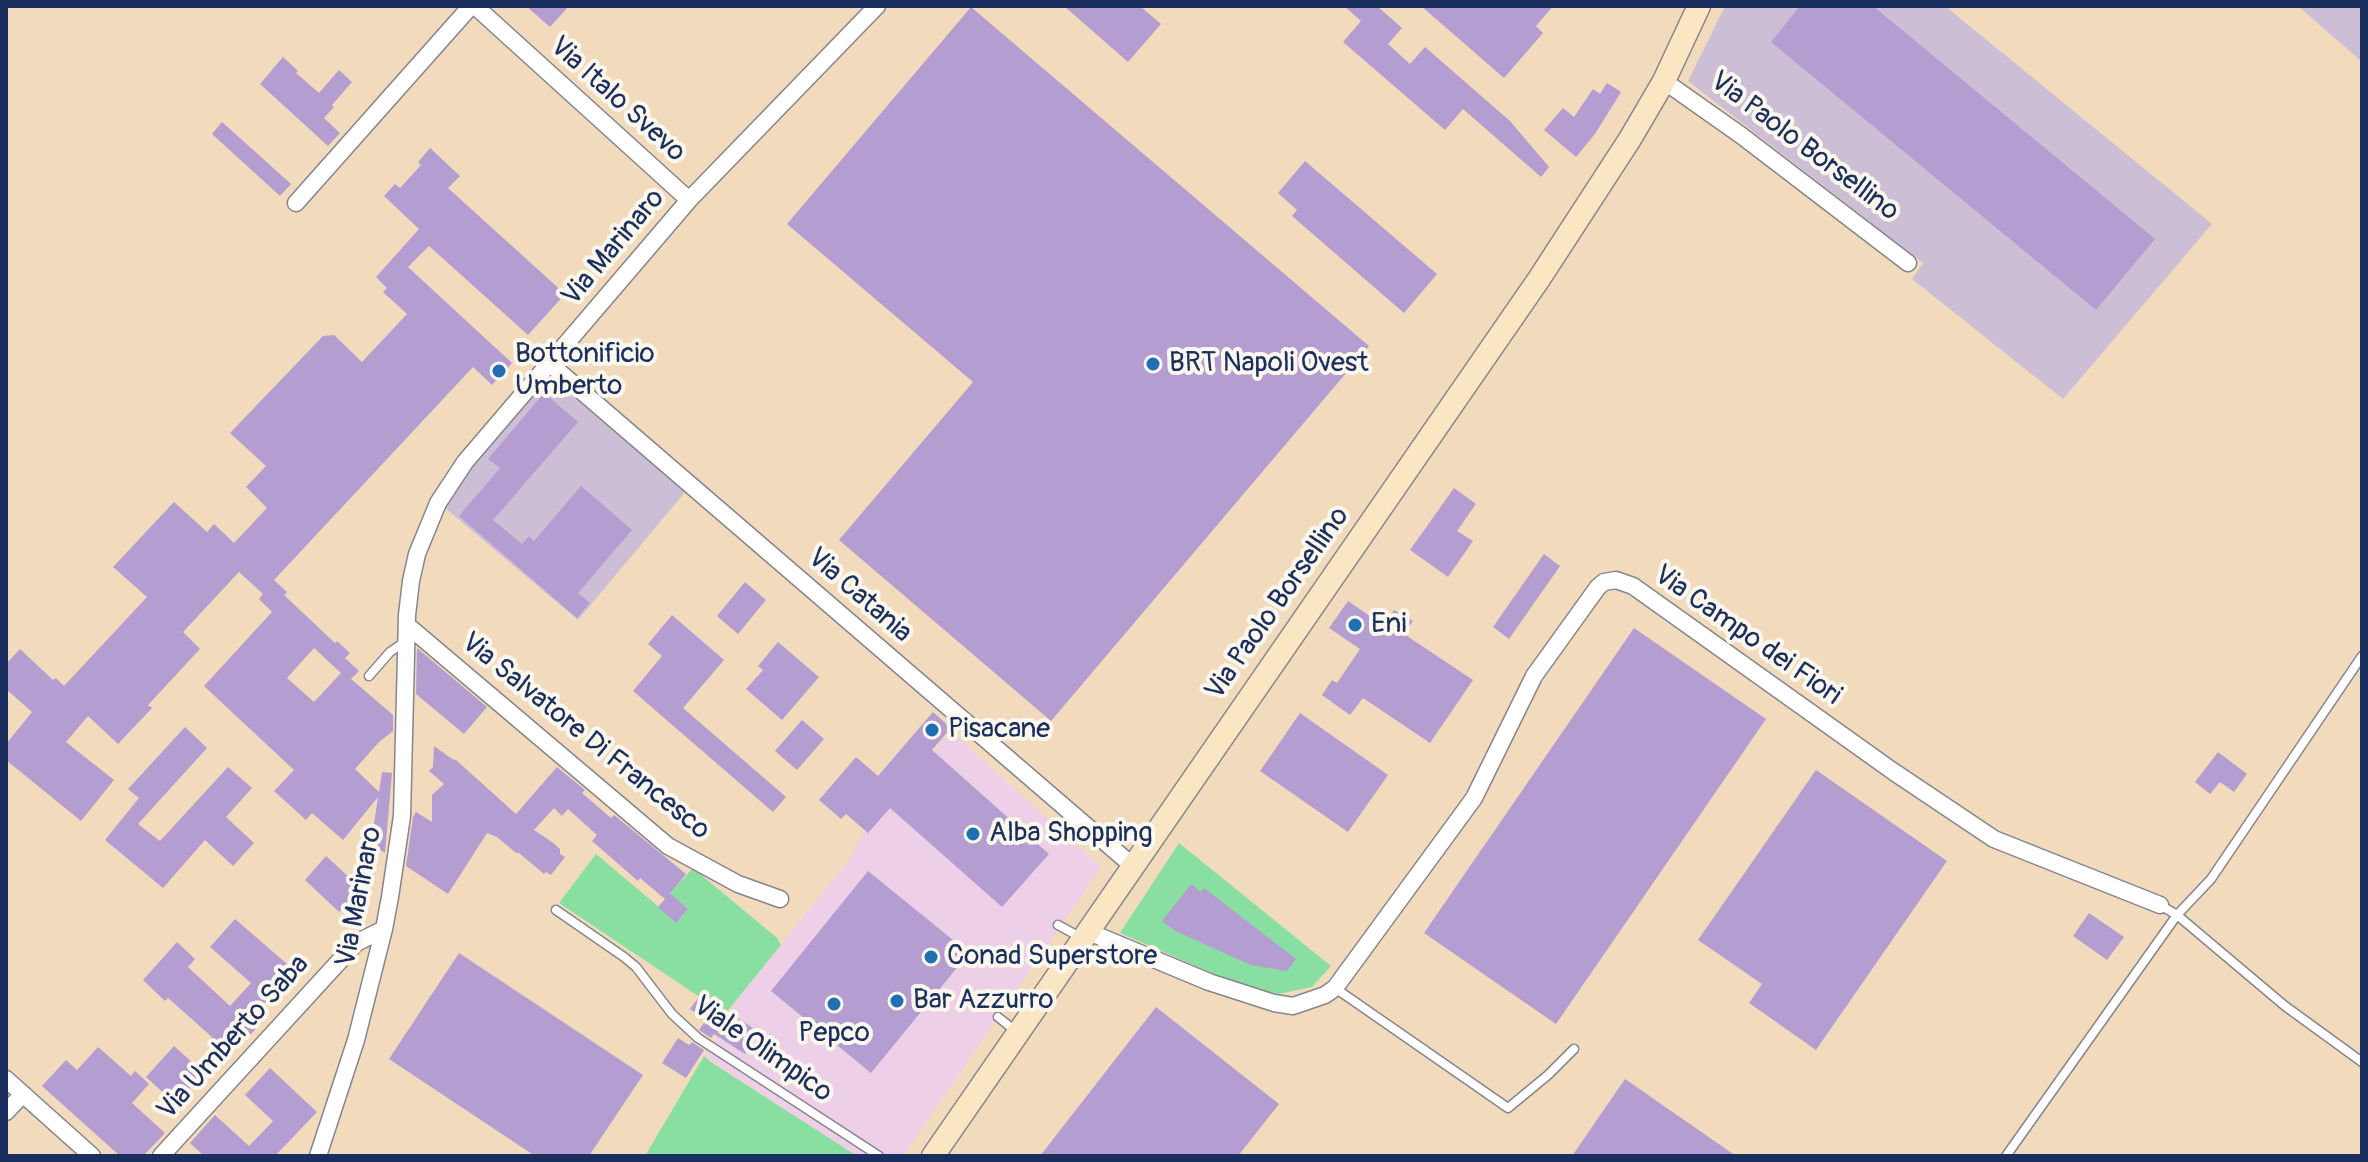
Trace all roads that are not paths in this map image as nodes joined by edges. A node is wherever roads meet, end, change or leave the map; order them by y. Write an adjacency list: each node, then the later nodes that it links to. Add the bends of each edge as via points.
1 (473, 6): 5 (street, Via Italo Svevo); 6 (street)
2 (877, 6): 5 (street, Via Marinaro)
3 (1699, 6): 4 (main road, Via Paolo Borsellino)
4 (1664, 81): 7 (street, Via Paolo Borsellino); 12 (main road, Via Paolo Borsellino, via 1539,279)
5 (689, 200): 8 (street, Via Marinaro)
6 (296, 203)
7 (1908, 263)
8 (550, 364): 9 (street, Via Marinaro, via 465,462 438,503 417,554); 12 (street, Via Catania)
9 (407, 632): 11 (lane); 13 (street, Via Salvatore Di Francesco, via 668,846 738,884); 18 (street, Via Marinaro, via 402,816)
10 (2362, 656): 16 (lane, via 2211,879)
11 (369, 676)
12 (1134, 867): 19 (main road, Via Paolo Borsellino)
13 (780, 899)
14 (2160, 905): 16 (lane); 20 (street, Via Campo dei Fiori, via 1994,839 1633,586 1610,580 1598,587 1534,676 1474,798)
15 (556, 910): 31 (lane, Viale Olimpico, via 636,967 698,1038)
16 (2177, 915): 24 (lane, via 2285,1006); 33 (lane)
17 (1058, 925): 19 (lane)
18 (384, 929): 29 (street, Via Umberto Saba, via 356,943); 30 (street, Via Marinaro, via 356,1040)
19 (1087, 936): 20 (street, Via Campo dei Fiori, via 1274,1003 1293,1006); 22 (main road, Via Paolo Borsellino)
20 (1335, 988): 23 (lane, via 1508,1108)
21 (998, 1017): 22 (lane)
22 (1018, 1033): 32 (main road, Via Paolo Borsellino)
23 (1574, 1049)
24 (2362, 1062)
25 (6, 1079): 26 (street)
26 (23, 1094): 27 (street); 28 (street)
27 (6, 1112)
28 (92, 1156)
29 (161, 1156)
30 (318, 1156)
31 (879, 1156)
32 (933, 1156)
33 (2006, 1156)

